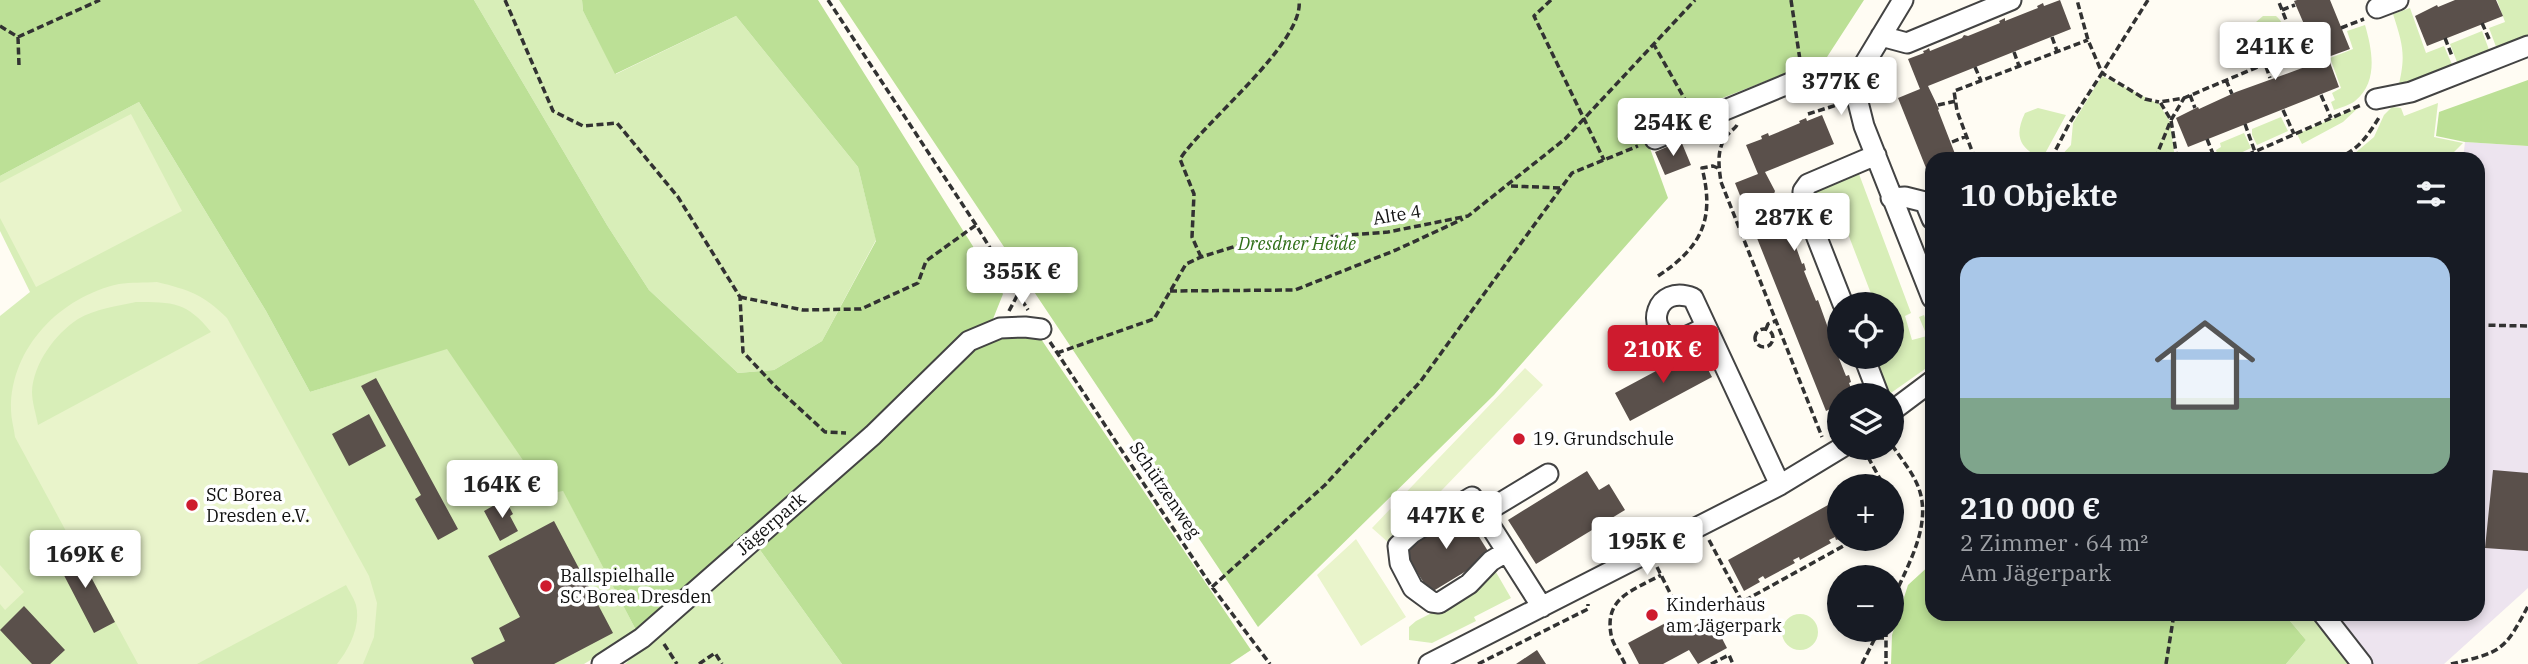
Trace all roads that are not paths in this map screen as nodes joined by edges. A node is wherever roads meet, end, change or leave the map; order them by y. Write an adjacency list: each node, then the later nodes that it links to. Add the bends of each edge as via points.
1 (1903, 0): 5 (street)
2 (2011, 0): 5 (street, via 1907,43)
3 (2398, 0): 4 (street)
4 (2377, 8)
5 (1881, 36): 7 (street)
6 (2528, 46): 8 (street, via 2411,92)
7 (1859, 73): 9 (street, via 1824,69 1802,76); 10 (street, via 1857,97)
8 (2384, 97)
9 (1655, 139)
10 (1876, 155): 11 (street); 14 (street, via 1808,184 1802,191)
11 (1891, 198): 12 (street); 13 (street)
12 (1925, 202)
13 (1925, 281)
14 (1838, 292)
15 (1705, 327): 21 (street)
16 (1041, 329): 26 (street, Jägerpark, via 1000,328 969,341 873,435 653,628)
17 (1925, 385): 18 (street)
18 (1904, 402)
19 (1827, 457): 21 (street)
20 (1548, 474): 22 (street)
21 (1780, 485): 24 (street)
22 (1482, 514): 23 (street); 23 (street, via 1472,497 1400,542 1400,563 1413,588 1439,603)
23 (1506, 552): 24 (street)
24 (1542, 607): 27 (street)
25 (2328, 621): 28 (street)
26 (602, 664)
27 (1429, 664)
28 (2362, 664)

